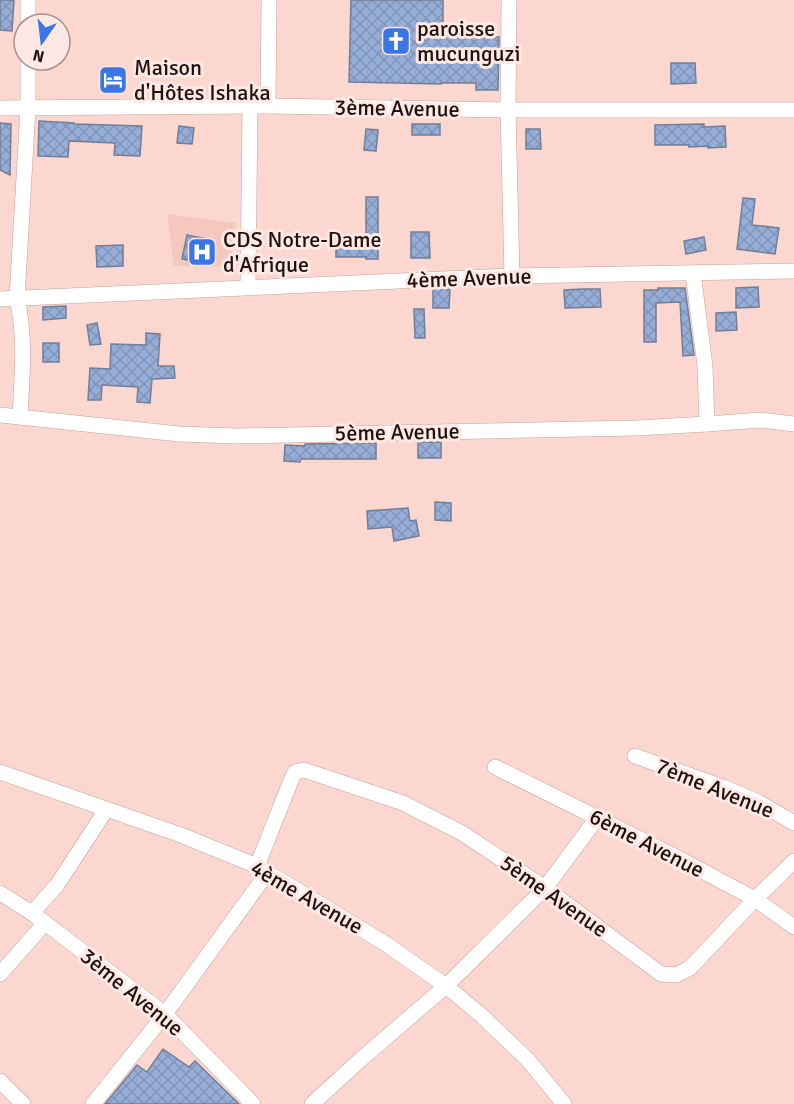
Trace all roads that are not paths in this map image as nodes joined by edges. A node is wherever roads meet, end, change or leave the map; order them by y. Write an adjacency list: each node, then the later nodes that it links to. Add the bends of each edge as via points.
1 (268, 0): 5 (street)
2 (509, 0): 8 (street)
3 (28, 72): 7 (street)
4 (250, 106): 5 (street, 3ème Avenue); 7 (street, 3ème Avenue); 13 (street)
5 (268, 106): 8 (street, 3ème Avenue)
6 (0, 108): 7 (street, 3ème Avenue)
7 (27, 108): 14 (street)
8 (508, 110): 9 (street, 3ème Avenue); 12 (street)
9 (794, 110)
10 (794, 271): 11 (street, 4ème Avenue)
11 (693, 273): 12 (street, 4ème Avenue); 18 (street, via 705,366)
12 (512, 276): 13 (street, 4ème Avenue)
13 (248, 288): 14 (street, 4ème Avenue)
14 (17, 298): 15 (street, 4ème Avenue); 17 (street, via 23,352)
15 (0, 299)
16 (0, 415): 17 (street, 5ème Avenue)
17 (20, 417): 18 (street, 5ème Avenue, via 179,434 236,436)
18 (706, 424): 19 (street, 5ème Avenue, via 761,420)
19 (794, 424)
20 (635, 756): 25 (street, 7ème Avenue, via 723,787)
21 (495, 767): 24 (street, 6ème Avenue)
22 (0, 772): 23 (street, 4ème Avenue)
23 (105, 810): 27 (street, 4ème Avenue, via 181,835); 31 (street, via 57,885)
24 (597, 818): 28 (street); 30 (street, 6ème Avenue)
25 (794, 823)
26 (794, 861): 30 (street)
27 (263, 869): 28 (street, 5ème Avenue, via 291,778 295,772 304,770 403,803 462,833); 35 (street, 4ème Avenue, via 386,944); 36 (street)
28 (545, 888): 30 (street, 5ème Avenue, via 661,974 676,975 690,968); 35 (street)
29 (0, 893): 31 (street, 3ème Avenue)
30 (755, 899): 33 (street, 6ème Avenue)
31 (32, 913): 32 (street, 3ème Avenue)
32 (45, 923): 34 (street); 36 (street, 3ème Avenue)
33 (794, 927)
34 (0, 974)
35 (446, 986): 41 (street); 42 (street, 4ème Avenue, via 528,1060)
36 (165, 1014): 39 (street); 40 (street, 3ème Avenue)
37 (0, 1081): 38 (street)
38 (24, 1104)
39 (93, 1104)
40 (254, 1104)
41 (312, 1104)
42 (564, 1104)

